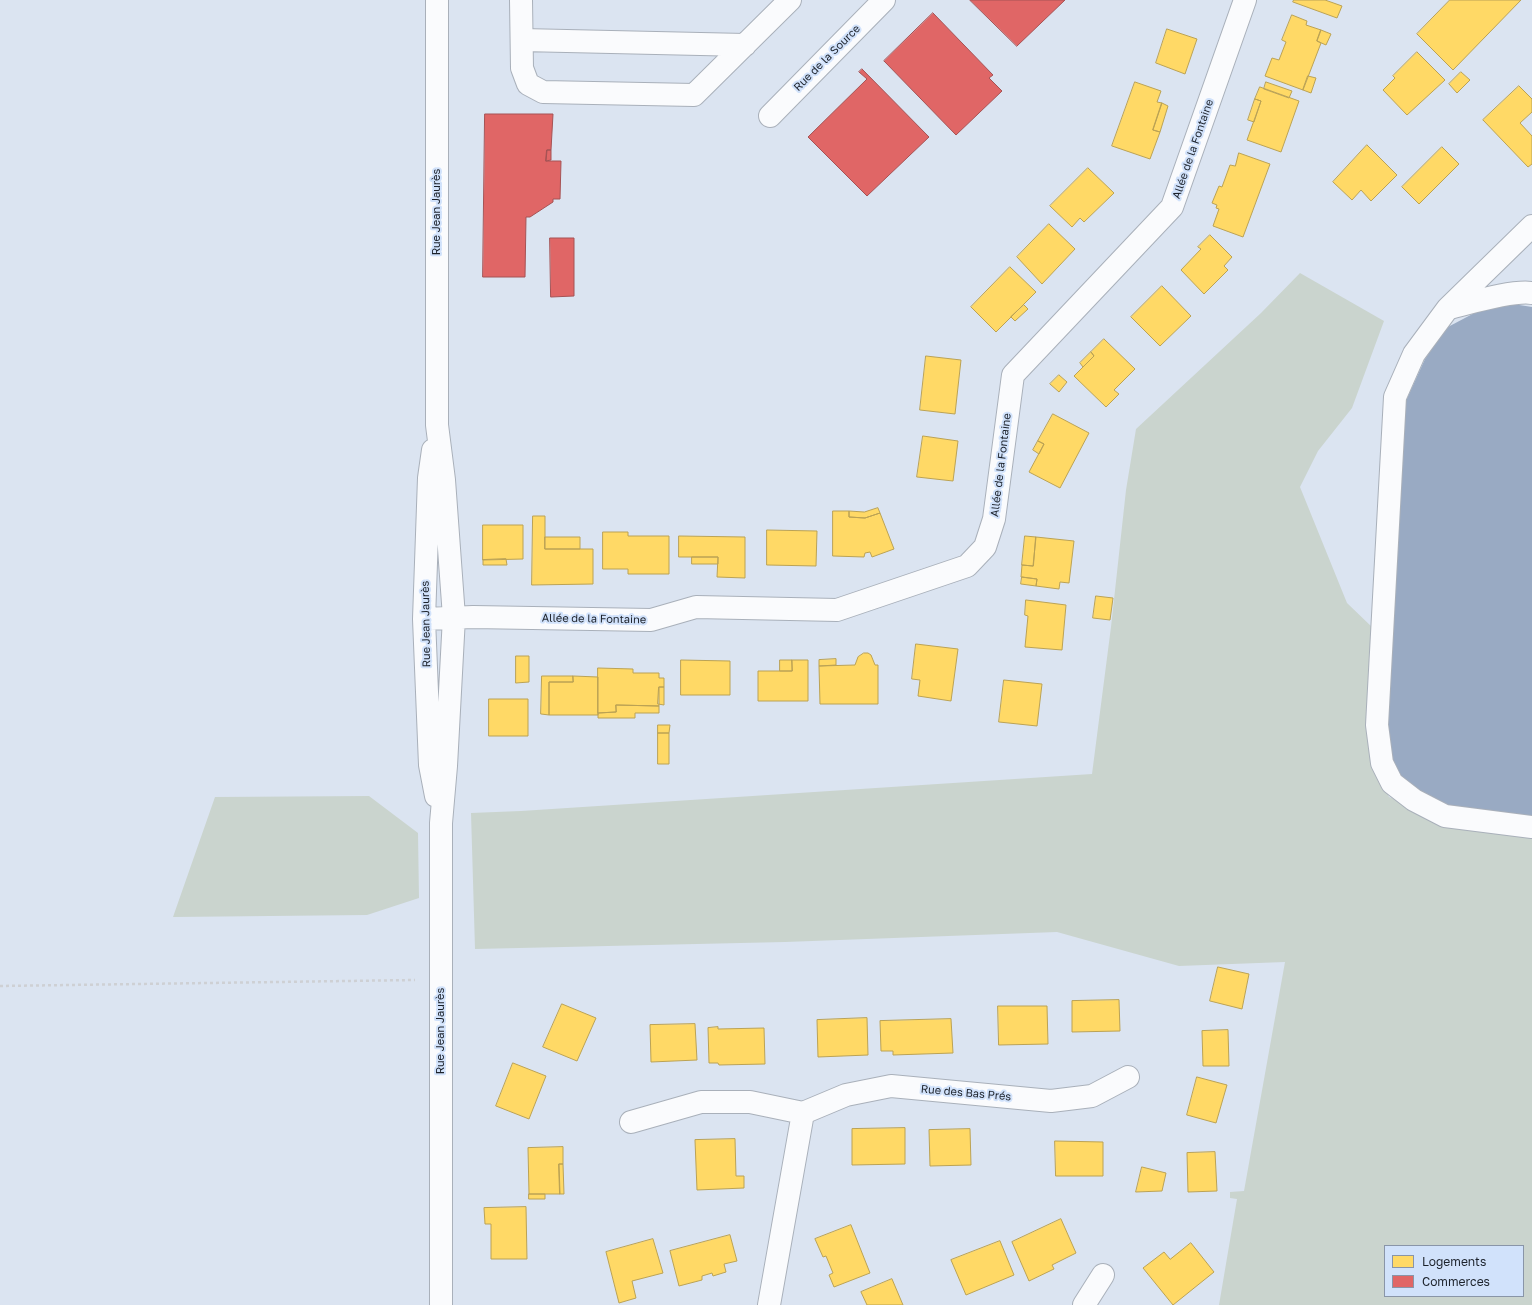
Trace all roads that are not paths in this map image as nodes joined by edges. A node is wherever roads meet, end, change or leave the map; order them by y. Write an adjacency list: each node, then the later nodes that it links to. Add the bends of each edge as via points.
1 (437, 0): 12 (street, Rue Jean Jaurès)
2 (521, 0): 6 (street)
3 (790, 0): 7 (street)
4 (1245, 0): 13 (street, Allée de la Fontaine, via 1172,207 1013,375 994,519 985,547 967,566 837,610 696,607 651,620)
5 (872, 3): 8 (street, Rue de la Source)
6 (522, 40): 7 (street); 7 (street, via 522,68 528,84 543,92 694,96)
7 (745, 45)
8 (770, 116)
9 (1532, 226): 11 (street)
10 (1532, 293): 11 (street, via 1525,292)
11 (1448, 308): 16 (street, via 1414,354 1395,397 1378,725 1382,763 1392,783 1414,800 1445,816)
12 (437, 425): 13 (street, Rue Jean Jaurès, via 444,480); 14 (street, Rue Jean Jaurès, via 429,478)
13 (454, 617): 14 (street, Allée de la Fontaine); 15 (street, Rue Jean Jaurès)
14 (424, 619): 15 (street, Rue Jean Jaurès, via 430,766)
15 (441, 823): 20 (street, Rue Jean Jaurès)
16 (1532, 827)
17 (1128, 1077): 18 (street, Rue des Bas Prés, via 1092,1096 1051,1100 891,1086 846,1095)
18 (802, 1113): 19 (street, via 750,1102 701,1102); 24 (street)
19 (631, 1122)
20 (440, 1239): 22 (street, Rue Jean Jaurès); 23 (street, Rue Jean Jaurès)
21 (1103, 1275): 25 (street)
22 (427, 1305)
23 (440, 1305)
24 (770, 1305)
25 (1084, 1305)

